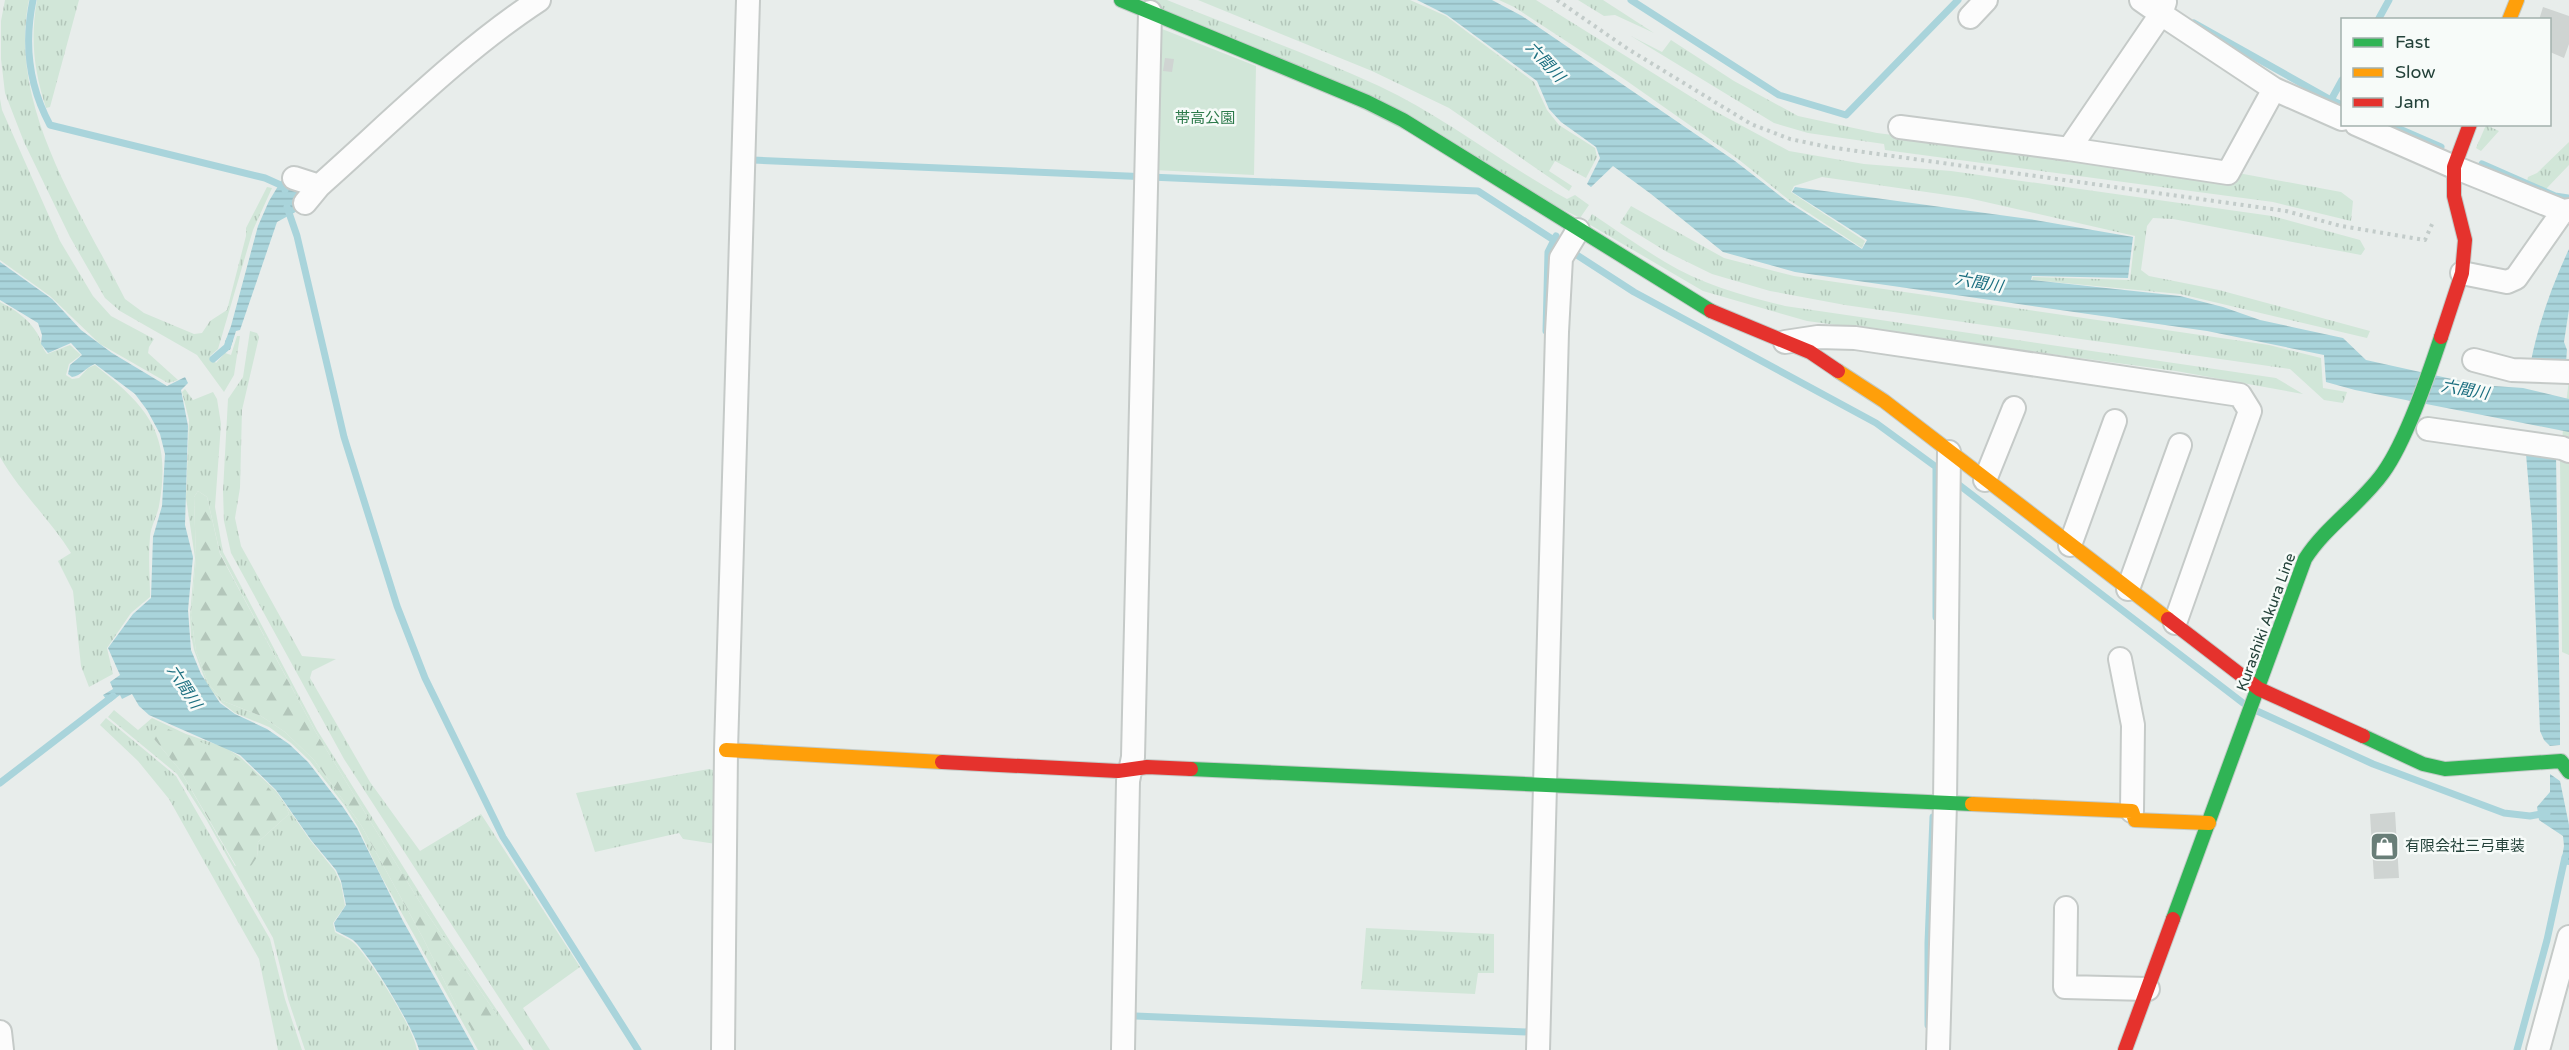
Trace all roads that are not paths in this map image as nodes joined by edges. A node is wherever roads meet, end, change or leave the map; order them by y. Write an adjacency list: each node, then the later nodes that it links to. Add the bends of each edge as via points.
1 (539, 0): 18 (street, via 454,66 312,195)
2 (748, 0): 37 (street)
3 (1121, 0): 8 (street)
4 (1986, 0): 9 (street)
5 (2141, 0): 7 (street)
6 (2517, 0): 10 (street)
7 (2163, 8): 11 (street); 16 (street)
8 (1149, 12): 20 (street, via 1403,120); 39 (street)
9 (1970, 17)
10 (2510, 18)
11 (2274, 89): 12 (street); 16 (street, via 2228,173)
12 (2341, 118)
13 (2361, 126): 17 (street)
14 (2469, 126): 17 (street, Kurashiki Akura Line)
15 (1900, 127): 16 (street)
16 (2069, 149)
17 (2454, 167): 19 (street); 21 (street, Kurashiki Akura Line, via 2454,196 2465,240)
18 (294, 178)
19 (2566, 210): 21 (street, via 2516,278 2507,282)
20 (1571, 242): 22 (street, via 1705,309); 40 (street, via 1556,354)
21 (2462, 273): 27 (street, Kurashiki Akura Line)
22 (1785, 342): 30 (street, via 1810,352 1884,401); 34 (street, via 1818,337 1855,338 2240,395 2250,411)
23 (2474, 360): 24 (street, via 2512,370)
24 (2569, 372)
25 (2014, 408): 31 (street)
26 (2115, 421): 32 (street)
27 (2417, 428): 29 (street); 36 (street, Kurashiki Akura Line, via 2383,473 2317,540 2305,559)
28 (2180, 446): 33 (street)
29 (2569, 451)
30 (1948, 468): 31 (street); 41 (street)
31 (1985, 480): 32 (street)
32 (2070, 545): 33 (street)
33 (2128, 589): 34 (street)
34 (2175, 623): 36 (street)
35 (2120, 659): 42 (street, via 2133,725)
36 (2257, 694): 38 (street, via 2423,764 2445,769); 43 (street, Kurashiki Akura Line)
37 (735, 751): 39 (street); 49 (street)
38 (2563, 761)
39 (1131, 769): 40 (street); 50 (street)
40 (1539, 784): 41 (street); 51 (street)
41 (1937, 803): 42 (street); 52 (street)
42 (2132, 811): 43 (street, via 2135,820)
43 (2209, 823): 46 (street, Kurashiki Akura Line)
44 (2067, 908): 46 (street, via 2066,987)
45 (2569, 937): 54 (street)
46 (2148, 989): 53 (street, Kurashiki Akura Line)
47 (0, 1032): 48 (street)
48 (2, 1050)
49 (723, 1050)
50 (1123, 1050)
51 (1538, 1050)
52 (1938, 1050)
53 (2125, 1050)
54 (2538, 1050)

